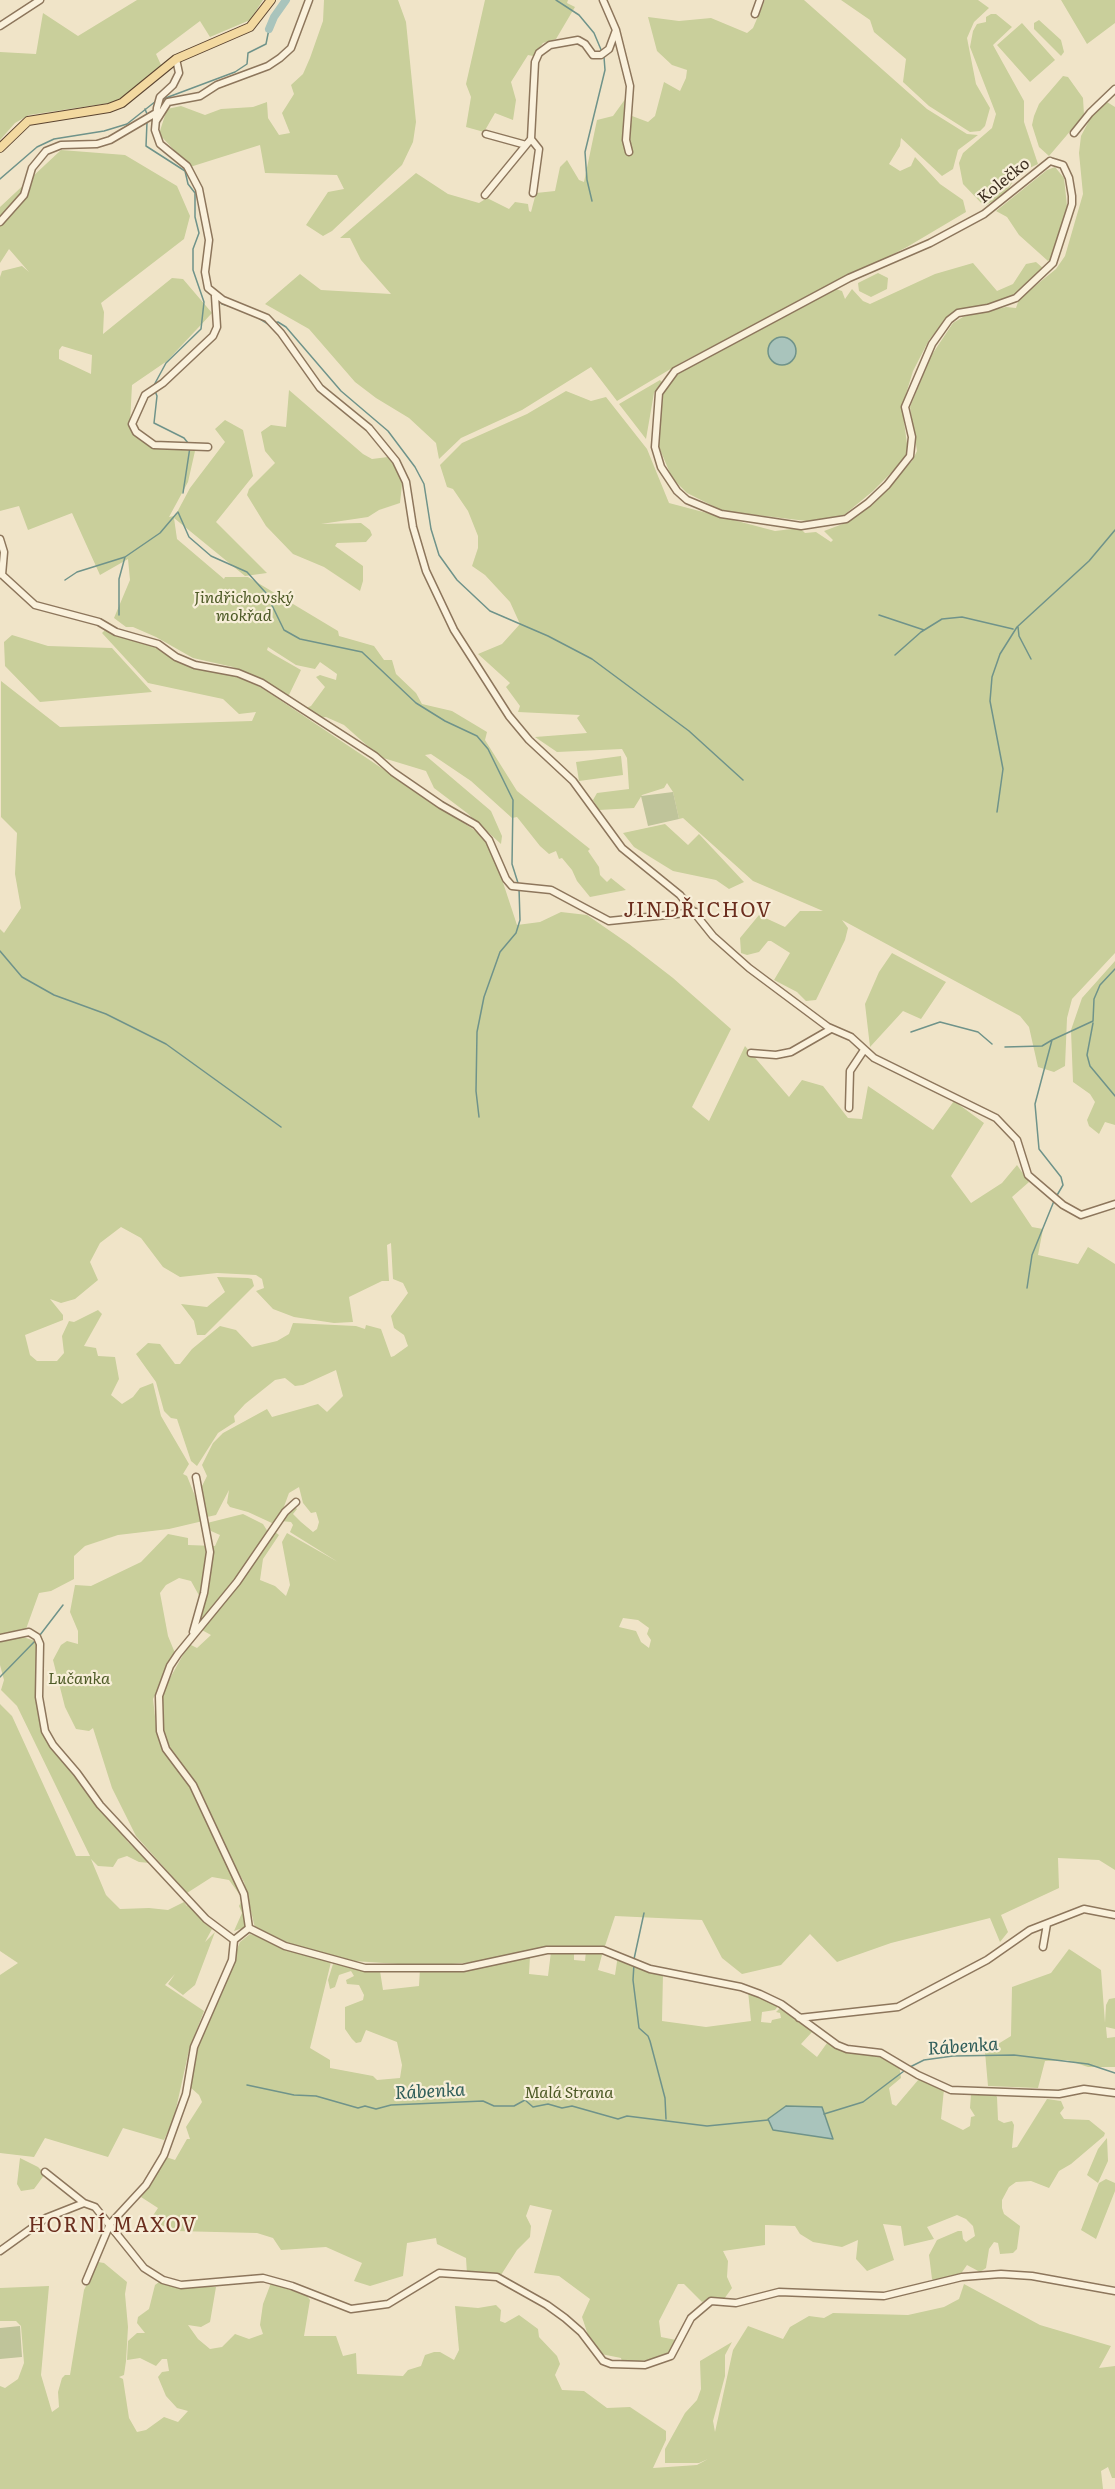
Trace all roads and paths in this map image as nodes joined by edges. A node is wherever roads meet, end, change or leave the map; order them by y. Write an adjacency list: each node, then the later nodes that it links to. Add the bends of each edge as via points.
1 (40, 0): 7 (street)
2 (271, 0): 9 (main road, via 246,30)
3 (309, 0): 12 (street, via 291,48 280,58 200,96 168,102)
4 (603, 0): 8 (street)
5 (760, 0): 6 (street)
6 (755, 14)
7 (0, 26)
8 (616, 30): 15 (street, via 609,49 601,55 593,55 578,40 550,45 539,53); 18 (street, via 630,86 626,140)
9 (176, 59): 11 (street, via 177,80 160,97); 17 (main road, via 122,103 28,121)
10 (1115, 89): 13 (street)
11 (152, 114): 12 (street); 21 (street, via 110,140 61,145 46,151 32,168 24,195)
12 (156, 121): 22 (street, via 160,144 187,166 199,189 209,240 205,279)
13 (1074, 133)
14 (486, 134): 16 (street)
15 (531, 139): 16 (street); 19 (street, via 538,149)
16 (526, 145): 20 (street)
17 (0, 148)
18 (629, 152)
19 (533, 193)
20 (485, 195)
21 (0, 222)
22 (215, 296): 23 (street, via 217,327 213,336 142,400 132,424 136,432 154,445); 27 (street, via 250,309 272,323 320,388 369,428 402,470 426,571 454,630 509,716 573,782 622,848)
23 (208, 447)
24 (687, 500): 24 (street, Kolečko, via 721,514 801,526 846,519 873,498 910,456 912,438 905,407 932,344 949,320 1016,298 1053,263 1072,204 1063,165 1050,161 974,220 911,253 849,278 675,371 659,393 655,447 666,475)
25 (0, 539): 26 (street, via 4,552)
26 (1, 574): 27 (street, via 35,605 99,622 116,632 158,644 195,665 262,683 476,825 489,840 512,886 551,890 609,921)
27 (696, 912): 28 (street, via 713,936 749,968)
28 (831, 1029): 29 (street, via 851,1037); 30 (street, via 791,1052)
29 (864, 1050): 31 (street, via 850,1071); 32 (street, via 882,1063 996,1118 1017,1140 1028,1175 1069,1209 1082,1215)
30 (752, 1053)
31 (849, 1108)
32 (1115, 1204)
33 (196, 1477): 36 (street, via 210,1552 204,1593)
34 (296, 1502): 36 (street)
35 (0, 1638): 40 (street, via 29,1632 37,1637 41,1707 45,1731 53,1746 100,1805 206,1919)
36 (190, 1639): 39 (street, via 170,1666 161,1687 160,1731 169,1754 193,1785 240,1883)
37 (1115, 1915): 38 (street, via 1084,1909)
38 (1047, 1923): 41 (street); 42 (street, via 931,1992 898,2007)
39 (249, 1928): 40 (street); 42 (street, via 285,1946 365,1968 463,1968 547,1950 603,1950 650,1969 746,1989 781,2004)
40 (234, 1940): 48 (street, via 232,1960 194,2047 186,2094 164,2155 146,2186)
41 (1043, 1947)
42 (799, 2018): 44 (street, via 837,2045 881,2053 951,2090 1059,2094 1084,2089)
43 (1115, 2086): 44 (street)
44 (1106, 2091): 45 (street)
45 (1115, 2093)
46 (45, 2172): 47 (street)
47 (84, 2203): 48 (street, via 95,2207); 49 (street, via 46,2218)
48 (110, 2224): 50 (street); 51 (street, via 144,2268 164,2280 181,2284 263,2278 351,2309 388,2304 439,2273 497,2277 547,2305 580,2332 603,2361 611,2364 645,2365 671,2356 691,2318 711,2301 736,2303 779,2292 884,2296 962,2277 1001,2274)
49 (0, 2251)
50 (86, 2281)
51 (1115, 2291)

